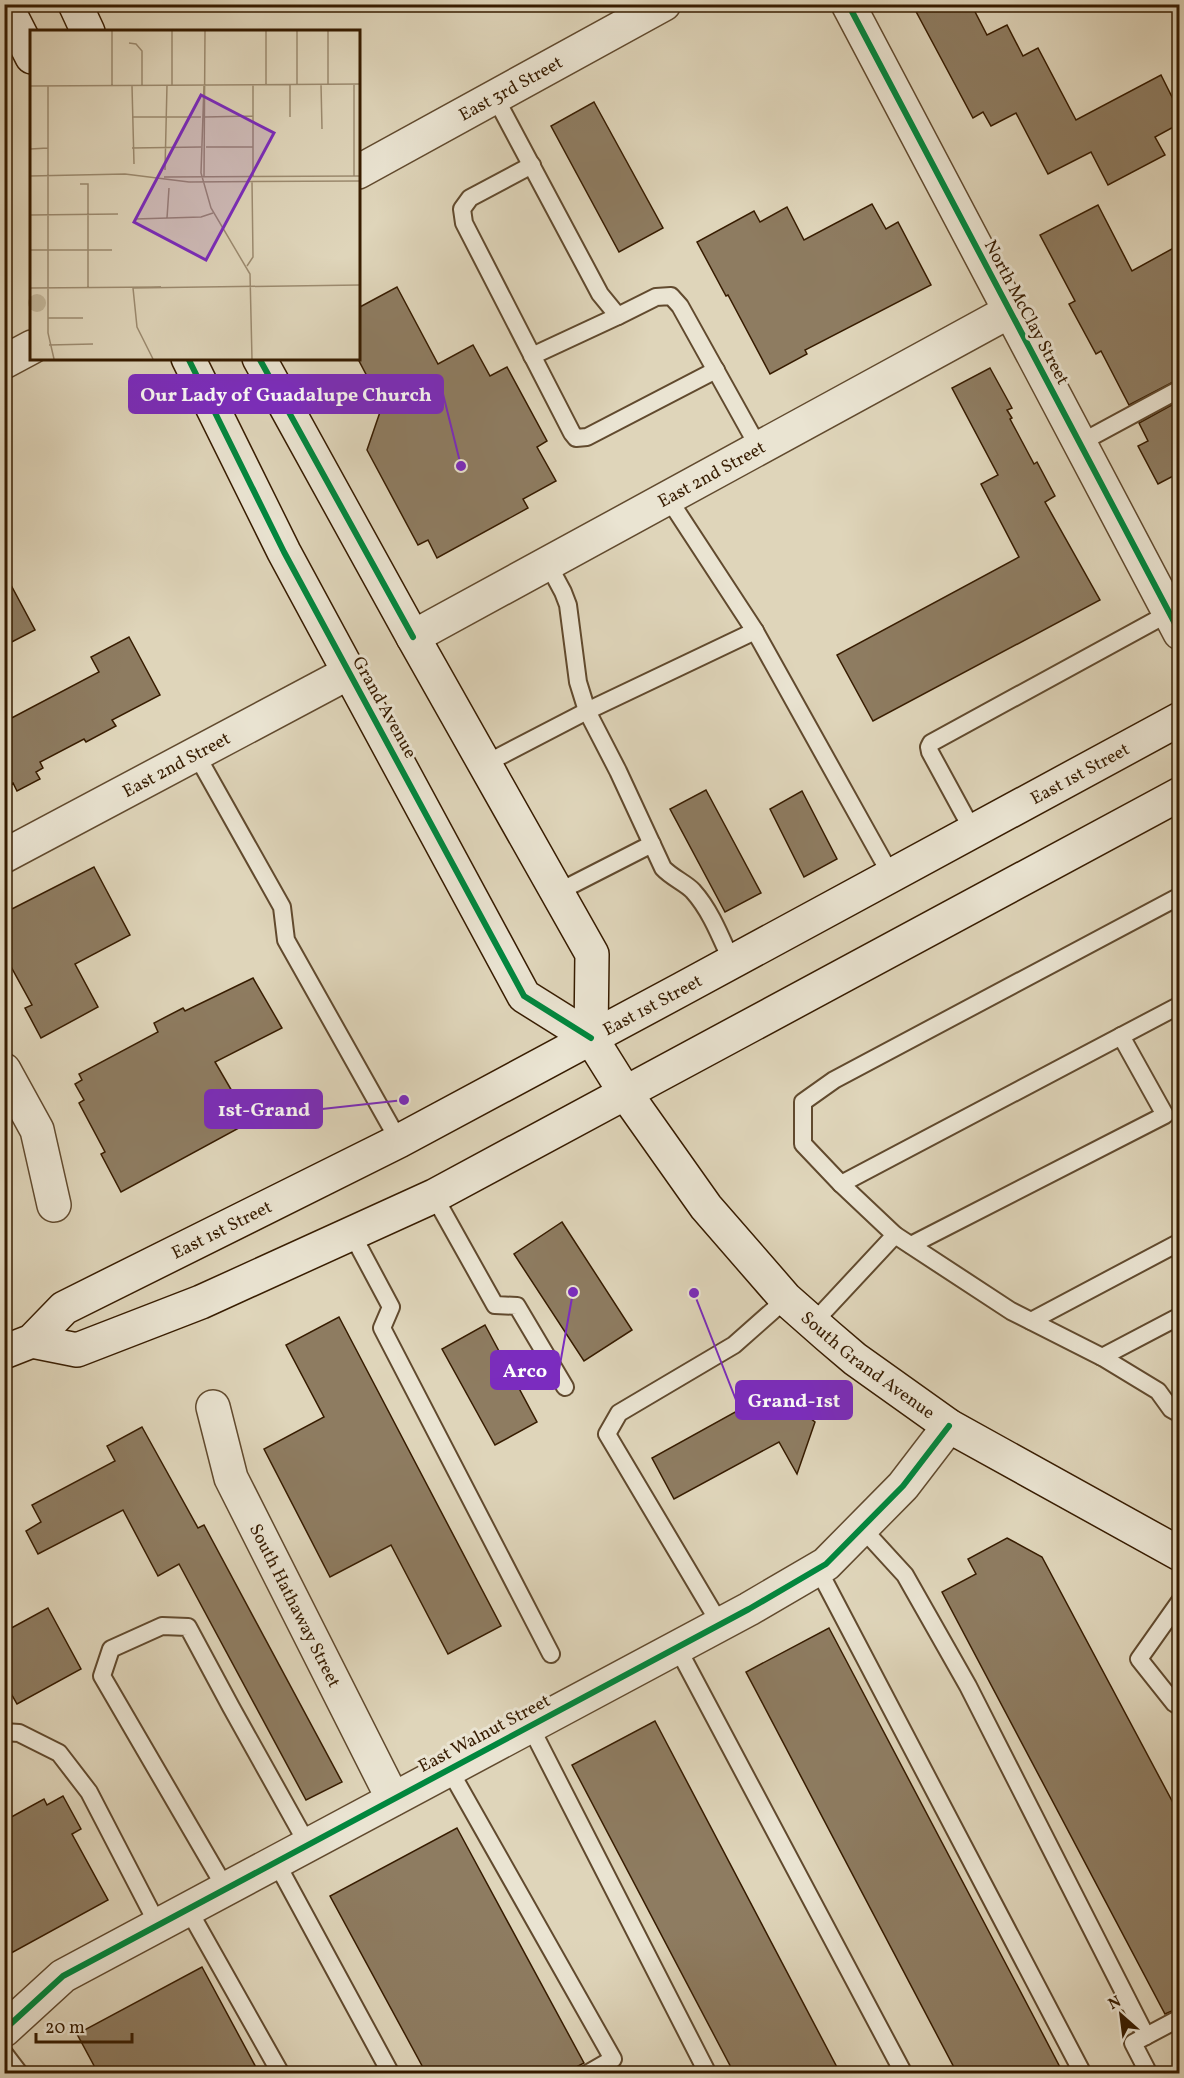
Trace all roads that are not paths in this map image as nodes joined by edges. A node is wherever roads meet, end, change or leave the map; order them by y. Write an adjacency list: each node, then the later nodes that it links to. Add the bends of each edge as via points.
1 (5, 4): 6 (main road)
2 (75, 4): 5 (main road)
3 (664, 4): 7 (main road, East 3rd Street)
4 (848, 4): 10 (main road, North McClay Street)
5 (87, 30)
6 (30, 53)
7 (495, 97): 8 (lane); 9 (main road, East 3rd Street)
8 (532, 165): 11 (lane, via 600,294); 13 (lane, via 470,198 462,209 464,223)
9 (360, 171)
10 (1010, 311): 19 (main road, North McClay Street); 20 (main road, East 2nd Street)
11 (618, 316): 13 (lane); 17 (lane, via 656,297 671,296)
12 (30, 348): 16 (main road)
13 (532, 356): 17 (lane, via 576,438 587,437)
14 (189, 360): 26 (main road, Grand Avenue)
15 (260, 360): 25 (main road)
16 (4, 362)
17 (716, 370): 20 (lane)
18 (1179, 389): 19 (lane)
19 (1080, 443): 23 (main road, North McClay Street)
20 (759, 448): 21 (main road, East 2nd Street)
21 (668, 498): 22 (main road, East 2nd Street); 24 (lane)
22 (548, 564): 25 (main road, East 2nd Street); 27 (lane, via 568,606 578,682)
23 (1174, 623): 32 (lane, via 931,743 930,752)
24 (755, 631): 27 (lane); 35 (lane)
25 (413, 637): 30 (main road)
26 (348, 673): 29 (main road, East 2nd Street); 41 (main road, Grand Avenue, via 524,996)
27 (587, 711): 30 (lane); 33 (lane)
28 (1179, 719): 32 (main road, East 1st Street)
29 (196, 754): 34 (main road, East 2nd Street); 45 (lane, via 282,907 286,940)
30 (485, 764): 36 (main road)
31 (1179, 794): 43 (main road, East 1st Street)
32 (973, 831): 35 (main road, East 1st Street)
33 (652, 844): 36 (lane); 38 (lane, via 663,868 692,889 712,918)
34 (4, 856)
35 (891, 875): 38 (main road, East 1st Street)
36 (558, 892): 41 (main road, via 592,954)
37 (1179, 896): 46 (lane, via 834,1080 803,1102 803,1144)
38 (732, 962): 41 (main road, East 1st Street)
39 (1179, 1005): 40 (lane)
40 (1121, 1036): 44 (lane); 46 (lane)
41 (591, 1038): 43 (main road, Grand Avenue); 45 (main road, East 1st Street)
42 (4, 1070): 48 (main road, via 37,1130)
43 (626, 1094): 47 (main road, East 1st Street); 53 (main road, South Grand Avenue, via 706,1207)
44 (1172, 1118): 52 (lane)
45 (399, 1141): 57 (main road, East 1st Street, via 64,1308)
46 (841, 1184): 50 (lane)
47 (434, 1196): 49 (main road, East 1st Street); 59 (lane, via 495,1305 517,1306)
48 (54, 1205)
49 (352, 1234): 57 (main road, East 1st Street, via 201,1302 77,1350); 69 (lane, via 390,1307 382,1328)
50 (895, 1235): 52 (lane); 56 (lane)
51 (1179, 1242): 55 (lane)
52 (911, 1245): 55 (lane)
53 (786, 1299): 56 (main road, South Grand Avenue); 67 (lane, via 734,1345 619,1413 607,1434)
54 (1179, 1316): 58 (lane)
55 (1031, 1321): 58 (lane)
56 (813, 1323): 62 (main road, South Grand Avenue, via 855,1359)
57 (18, 1346)
58 (1102, 1358): 61 (lane, via 1158,1391)
59 (565, 1387)
60 (213, 1407): 74 (main road, South Hathaway Street, via 231,1478)
61 (1179, 1414)
62 (949, 1426): 63 (main road, East Walnut Street, via 903,1486); 64 (main road, South Grand Avenue)
63 (862, 1528): 65 (main road, East Walnut Street); 82 (lane, via 905,1575 968,1686)
64 (1179, 1554)
65 (818, 1569): 67 (main road, East Walnut Street); 90 (lane)
66 (1179, 1601): 70 (lane, via 1139,1659)
67 (720, 1624): 68 (main road, East Walnut Street)
68 (677, 1647): 71 (main road, East Walnut Street); 89 (lane)
69 (551, 1654)
70 (1179, 1707)
71 (530, 1726): 73 (main road, East Walnut Street); 88 (lane)
72 (4, 1732): 79 (lane, via 20,1733 59,1753 89,1792)
73 (449, 1769): 74 (main road, East Walnut Street); 87 (lane, via 613,2059)
74 (393, 1799): 75 (main road, East Walnut Street)
75 (308, 1845): 76 (main road, East Walnut Street); 77 (lane, via 188,1627 162,1626 111,1649 102,1676)
76 (276, 1862): 77 (main road, East Walnut Street); 86 (lane)
77 (226, 1889): 78 (main road, East Walnut Street)
78 (188, 1909): 79 (main road, East Walnut Street); 85 (lane)
79 (158, 1925): 81 (main road, East Walnut Street, via 63,1976)
80 (1179, 2018): 82 (lane)
81 (4, 2030)
82 (1146, 2036): 91 (lane, via 1133,2043)
83 (4, 2053): 84 (lane)
84 (20, 2073)
85 (281, 2073)
86 (391, 2073)
87 (587, 2073)
88 (708, 2073)
89 (904, 2073)
90 (1083, 2073)
91 (1149, 2073)

